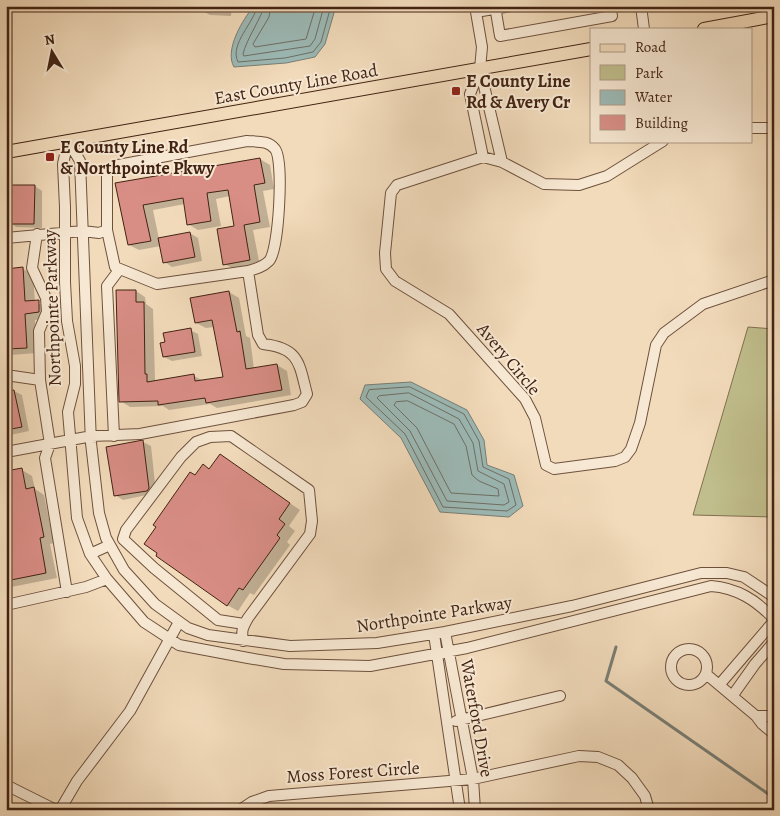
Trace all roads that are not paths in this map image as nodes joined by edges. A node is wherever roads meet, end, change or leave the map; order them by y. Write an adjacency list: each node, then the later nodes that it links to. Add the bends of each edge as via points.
1 (511, 6): 4 (street)
2 (610, 6): 4 (street, via 612,16 500,36)
3 (640, 6): 7 (street)
4 (495, 8): 5 (street)
5 (476, 9): 10 (street, via 482,47)
6 (774, 16): 8 (main road)
7 (644, 28)
8 (709, 28)
9 (590, 49): 10 (main road, East County Line Road)
10 (480, 69): 13 (main road, East County Line Road); 16 (street, via 470,94); 17 (street)
11 (752, 128): 12 (street)
12 (774, 128)
13 (68, 141): 15 (main road, East County Line Road); 19 (street, Northpointe Parkway, via 80,161); 20 (street, Northpointe Parkway, via 63,164)
14 (661, 142): 17 (street, via 607,176 579,185 544,184)
15 (6, 152)
16 (483, 157): 17 (street); 25 (street, Avery Circle, via 398,185 391,193 386,269 395,281 449,314 525,399 534,418 542,457 546,465 554,469 625,457 640,423 656,345 664,333 703,304)
17 (502, 162)
18 (107, 230): 19 (street, via 99,233); 23 (street, via 115,267); 24 (street, via 107,170 113,166 247,141 268,142 276,150 281,170 278,236 270,260)
19 (82, 231): 20 (street); 28 (street, Northpointe Parkway)
20 (64, 233): 21 (street); 30 (street, Northpointe Parkway, via 67,321 75,375 68,412)
21 (38, 234): 22 (street); 27 (street, via 32,268 46,298 47,312 39,331)
22 (6, 238)
23 (119, 270): 24 (street, via 157,284); 29 (street, via 106,286)
24 (248, 271): 29 (street, via 258,335 263,344 289,351 298,360 307,394 302,402 220,420)
25 (774, 280)
26 (6, 375): 27 (street)
27 (40, 380): 31 (street)
28 (92, 436): 29 (street); 30 (street); 33 (street, Northpointe Parkway, via 98,513)
29 (114, 436)
30 (69, 440): 31 (street); 34 (street, Northpointe Parkway, via 77,518)
31 (50, 444): 32 (street); 37 (street, via 45,458)
32 (6, 452)
33 (110, 545): 34 (street); 42 (street, Northpointe Parkway, via 124,570 155,604)
34 (90, 554): 35 (street, Northpointe Parkway)
35 (107, 579): 37 (street); 46 (street, Northpointe Parkway, via 144,622)
36 (629, 590): 38 (street, Northpointe Parkway, via 715,572 744,577); 40 (street); 44 (street, Northpointe Parkway, via 572,606)
37 (67, 592): 39 (street)
38 (774, 597)
39 (6, 604)
40 (634, 606): 41 (street, Northpointe Parkway, via 711,586 731,589 750,597); 49 (street, Northpointe Parkway)
41 (774, 620): 52 (street)
42 (179, 622): 46 (street); 47 (street, Northpointe Parkway, via 208,635)
43 (244, 624): 43 (street, via 310,534 309,490 231,436 210,437 196,442 181,458 126,530 123,539 218,620); 47 (street, via 241,630)
44 (445, 632): 45 (street, Northpointe Parkway); 49 (street, Waterford Drive)
45 (434, 634): 47 (street, Northpointe Parkway, via 342,645 290,646); 50 (street, Waterford Drive)
46 (170, 639): 50 (street, Northpointe Parkway, via 179,645 284,664 370,666); 66 (street, via 130,711 77,781)
47 (243, 641)
48 (774, 642): 54 (street)
49 (449, 652): 50 (street, Northpointe Parkway); 53 (street, Waterford Drive)
50 (435, 655): 56 (street, Waterford Drive)
51 (706, 674): 52 (street)
52 (720, 684): 54 (street)
53 (457, 695): 56 (street); 59 (street, Waterford Drive)
54 (733, 695): 57 (street)
55 (560, 696): 59 (street)
56 (444, 697): 60 (street, Waterford Drive)
57 (756, 716): 58 (street); 61 (street)
58 (774, 716)
59 (462, 720): 60 (street); 62 (street, Waterford Drive)
60 (448, 722): 63 (street, Waterford Drive)
61 (774, 734)
62 (473, 779): 63 (street, Moss Forest Circle); 69 (street, Waterford Drive); 70 (street, Moss Forest Circle, via 580,756 598,757 618,765 632,778 645,796)
63 (457, 780): 67 (street, Moss Forest Circle, via 277,795 252,802); 68 (street, Waterford Drive)
64 (6, 785): 65 (street)
65 (56, 810)
66 (60, 810)
67 (240, 810)
68 (460, 810)
69 (475, 810)
70 (648, 810)

